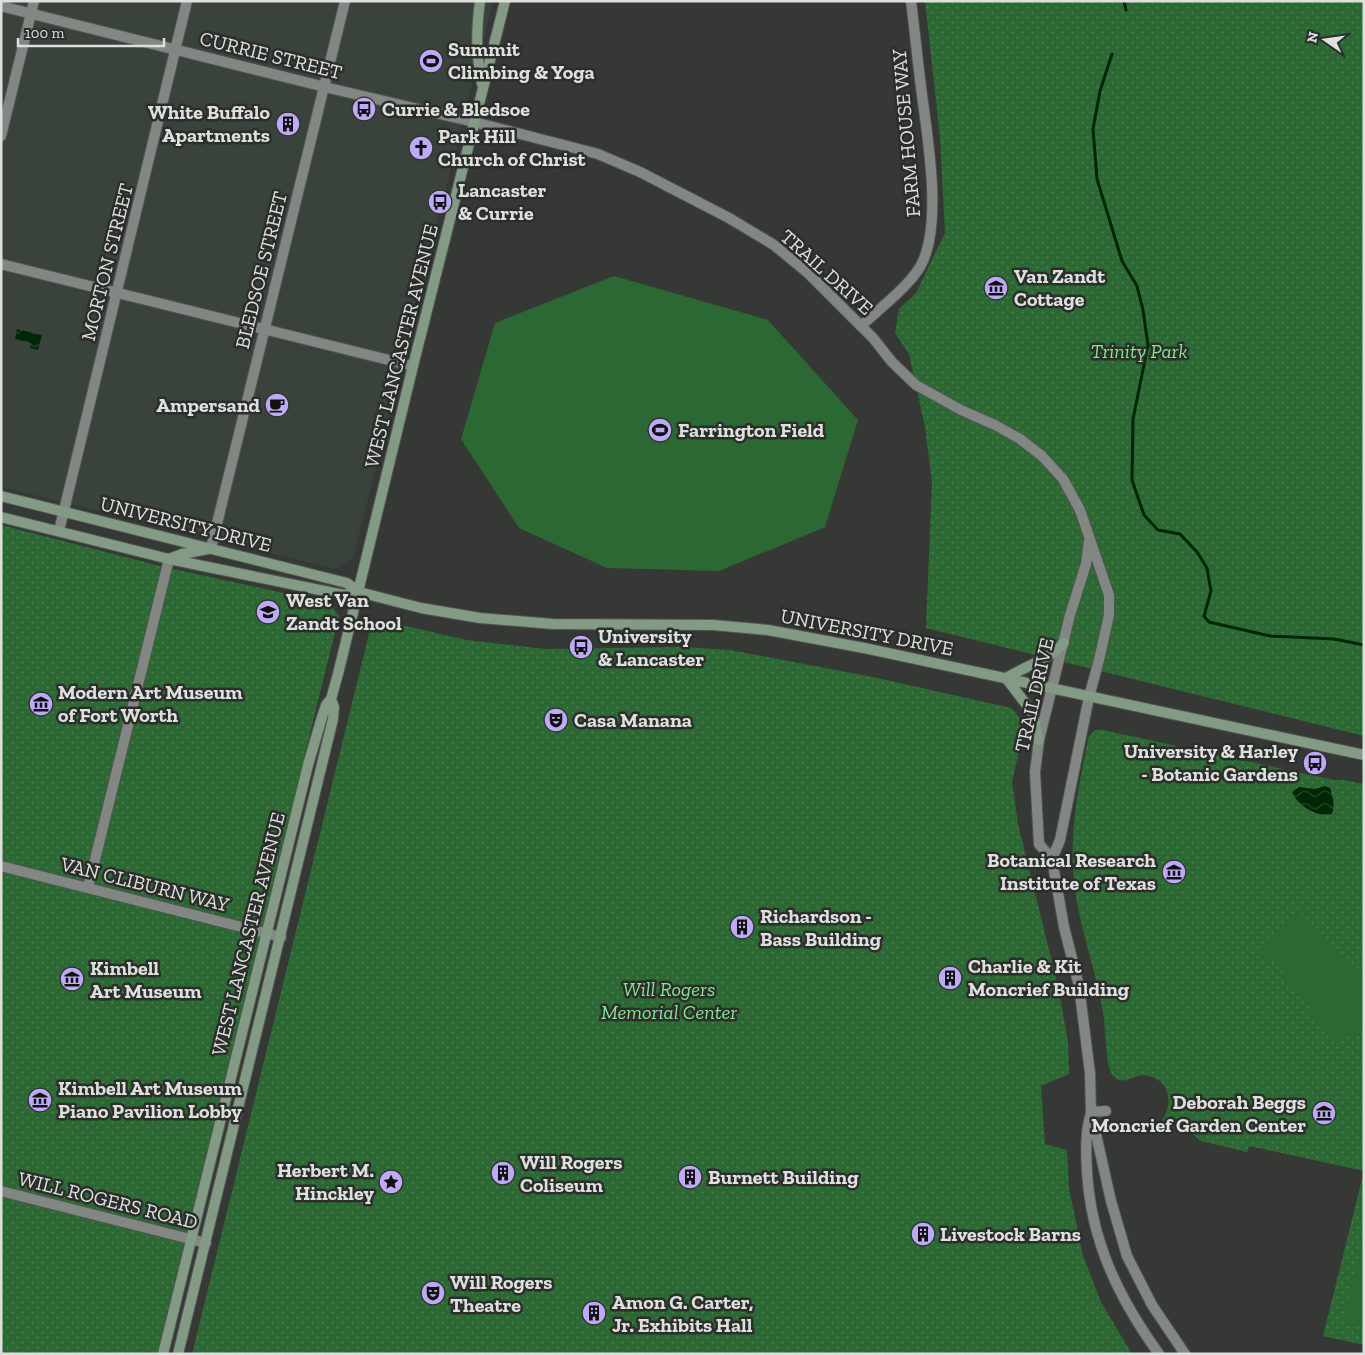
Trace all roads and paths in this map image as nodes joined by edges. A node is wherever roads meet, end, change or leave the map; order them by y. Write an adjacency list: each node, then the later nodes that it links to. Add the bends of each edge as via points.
1 (34, 1): 8 (street)
2 (188, 1): 9 (street, MORTON STREET)
3 (345, 1): 10 (street, BLEDSOE STREET)
4 (480, 1): 11 (main road, via 477,62)
5 (505, 1): 11 (main road, WEST LANCASTER AVENUE)
6 (911, 1): 16 (street, FARM HOUSE WAY, via 930,172 930,236 919,269)
7 (1, 6): 8 (street, CURRIE STREET)
8 (31, 14): 9 (street, CURRIE STREET); 13 (street)
9 (176, 50): 10 (street, CURRIE STREET); 15 (street, MORTON STREET)
10 (324, 87): 12 (street, CURRIE STREET); 17 (street, BLEDSOE STREET)
11 (483, 88): 12 (main road, WEST LANCASTER AVENUE)
12 (474, 122): 16 (street, TRAIL DRIVE, via 598,154 729,218 774,245 809,274); 18 (main road, WEST LANCASTER AVENUE)
13 (1, 136)
14 (1, 264): 15 (street)
15 (117, 293): 17 (street); 20 (street, MORTON STREET)
16 (861, 326): 23 (street, TRAIL DRIVE, via 916,386 995,425 1042,456 1063,480 1080,510)
17 (264, 329): 18 (street); 24 (street, BLEDSOE STREET)
18 (412, 366): 26 (main road, WEST LANCASTER AVENUE)
19 (1, 496): 20 (main road, UNIVERSITY DRIVE)
20 (64, 512): 22 (street, MORTON STREET); 24 (main road, UNIVERSITY DRIVE)
21 (1, 517): 22 (main road, UNIVERSITY DRIVE)
22 (59, 531): 25 (main road, UNIVERSITY DRIVE)
23 (1090, 538): 27 (street, TRAIL DRIVE); 30 (street, TRAIL DRIVE, via 1109,595 1109,615)
24 (211, 548): 25 (main road); 26 (main road, UNIVERSITY DRIVE, via 347,583)
25 (169, 559): 26 (main road, UNIVERSITY DRIVE, via 344,595); 36 (street)
26 (358, 592): 28 (main road, UNIVERSITY DRIVE, via 421,608 496,620 553,624 712,625 768,630); 31 (main road, WEST LANCASTER AVENUE)
27 (1064, 643): 28 (main road, via 1047,657); 29 (street, TRAIL DRIVE)
28 (1006, 678): 29 (main road, UNIVERSITY DRIVE); 32 (main road, via 1032,712)
29 (1052, 689): 30 (main road, UNIVERSITY DRIVE); 32 (street, TRAIL DRIVE)
30 (1089, 697): 33 (main road, UNIVERSITY DRIVE); 34 (street, TRAIL DRIVE, via 1060,840)
31 (331, 699): 37 (main road, WEST LANCASTER AVENUE, via 326,705 308,765); 38 (main road, WEST LANCASTER AVENUE, via 333,719)
32 (1039, 740): 34 (street, TRAIL DRIVE, via 1035,772 1039,844)
33 (1364, 755)
34 (1052, 858): 40 (street, TRAIL DRIVE, via 1083,1008)
35 (1, 866): 36 (street, VAN CLIBURN WAY)
36 (88, 888): 37 (street, VAN CLIBURN WAY)
37 (266, 933): 38 (street, VAN CLIBURN WAY); 42 (main road, WEST LANCASTER AVENUE)
38 (281, 937): 43 (main road, WEST LANCASTER AVENUE)
39 (1106, 1111): 40 (street)
40 (1091, 1112): 46 (street, TRAIL DRIVE, via 1087,1125 1086,1156 1093,1220 1110,1272 1137,1323); 47 (street, TRAIL DRIVE, via 1127,1256 1152,1305)
41 (1, 1191): 42 (street, WILL ROGERS ROAD)
42 (191, 1239): 43 (street, WILL ROGERS ROAD); 44 (main road, WEST LANCASTER AVENUE)
43 (206, 1243): 45 (main road, WEST LANCASTER AVENUE)
44 (163, 1354)
45 (178, 1354)
46 (1159, 1354)
47 (1185, 1354)

